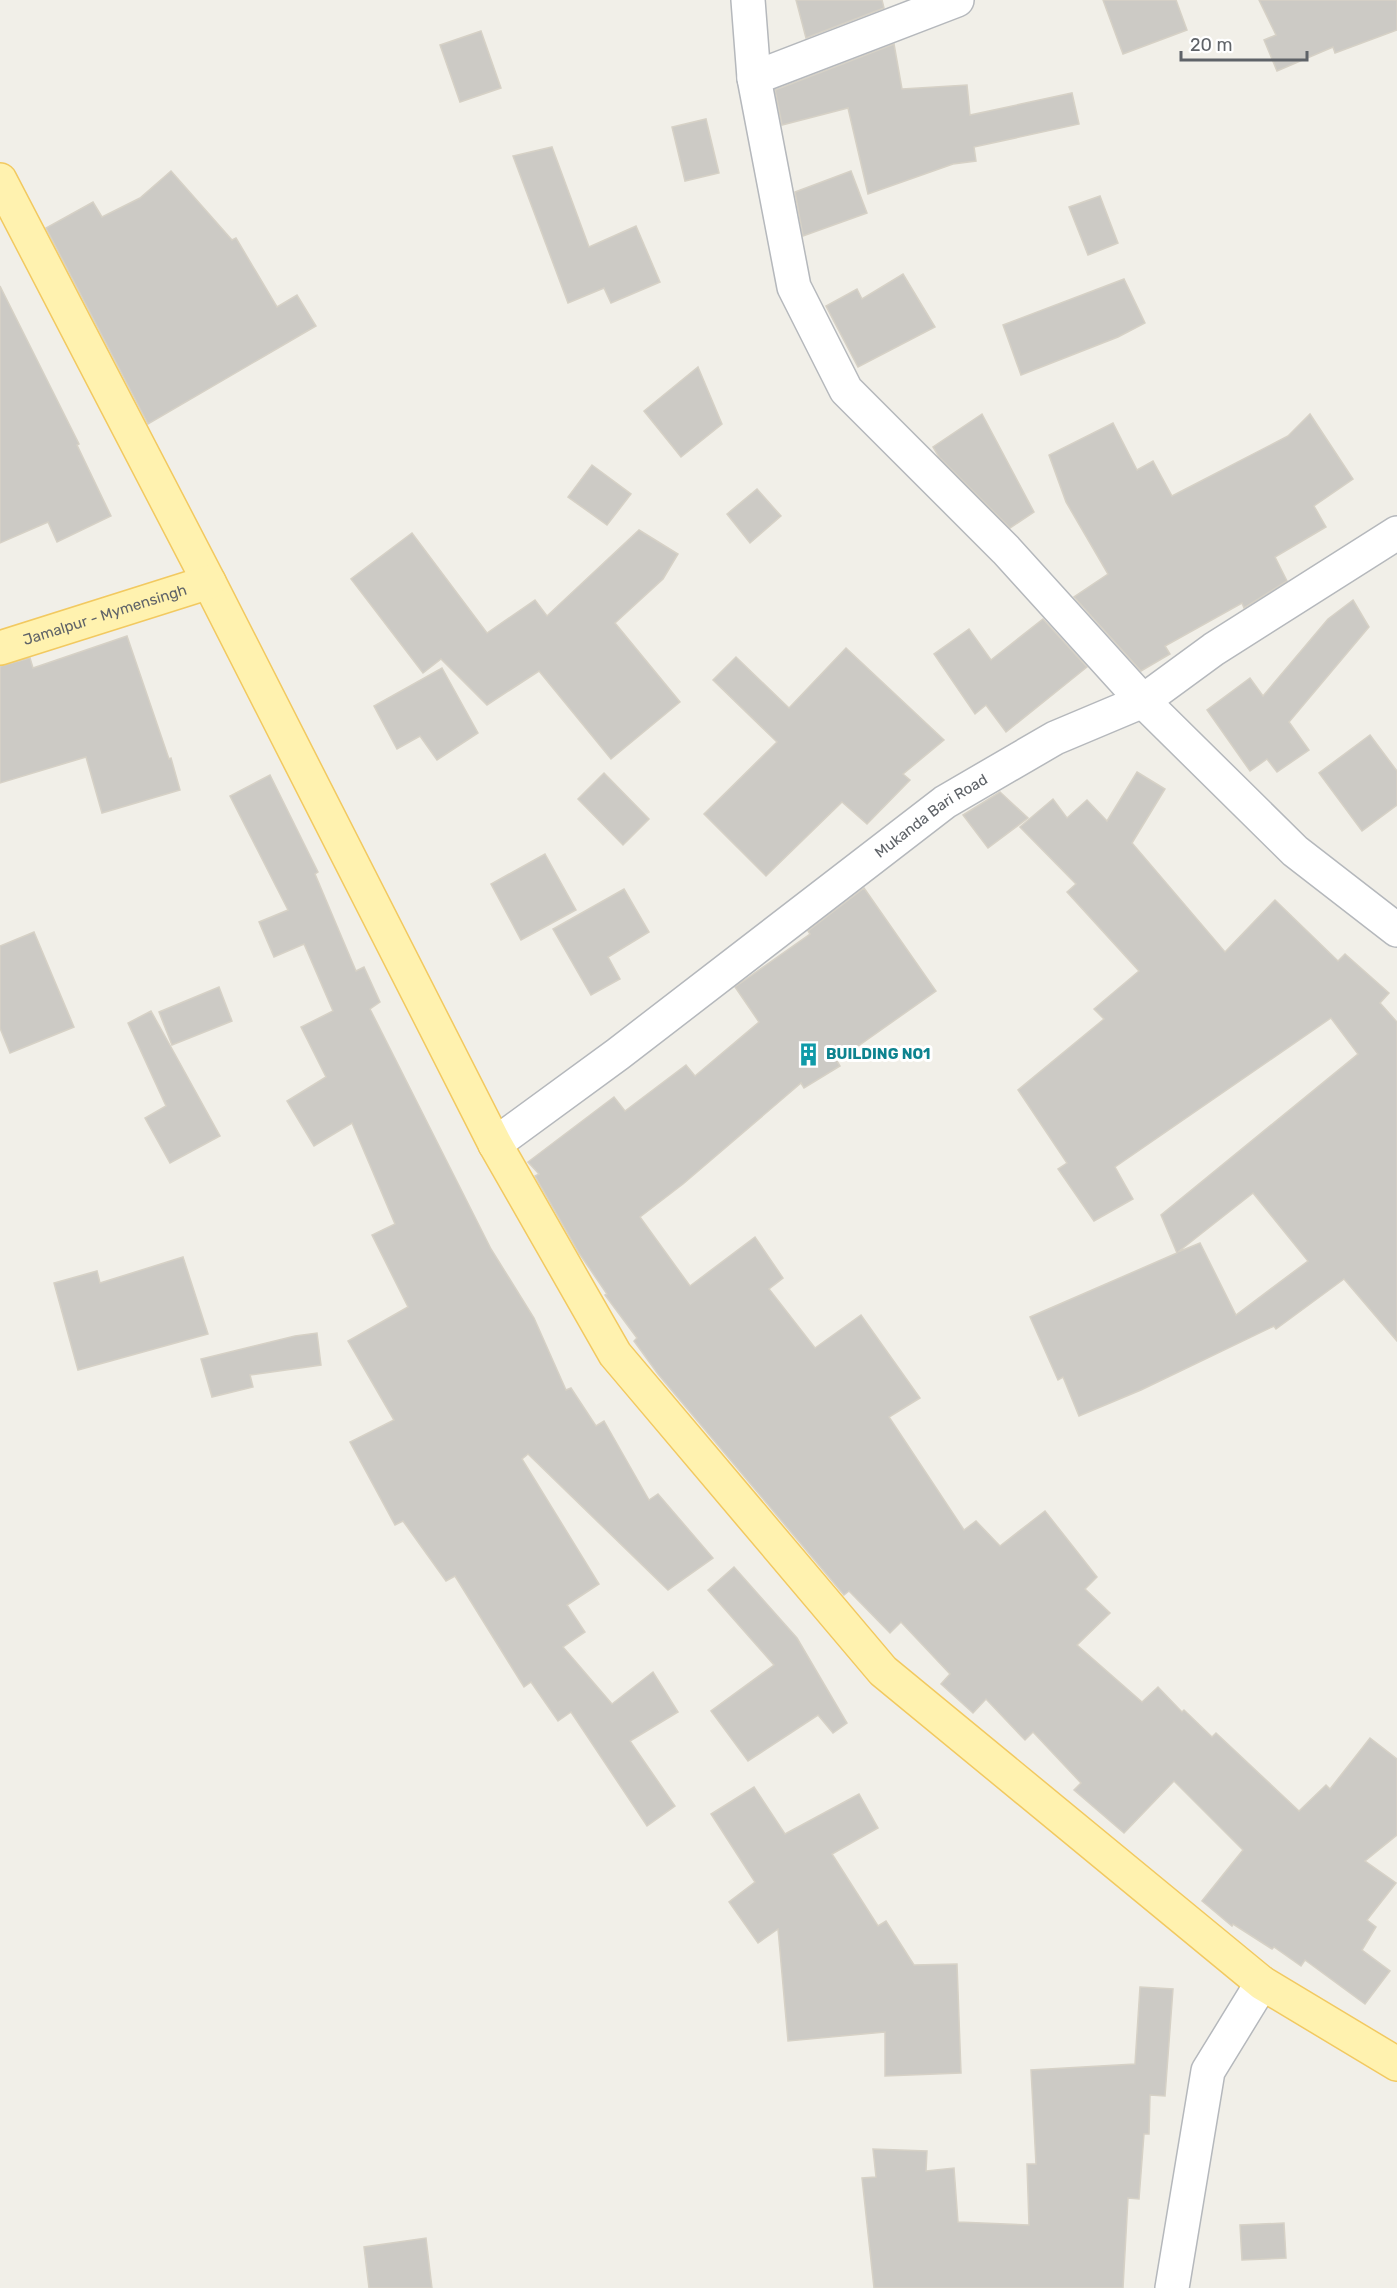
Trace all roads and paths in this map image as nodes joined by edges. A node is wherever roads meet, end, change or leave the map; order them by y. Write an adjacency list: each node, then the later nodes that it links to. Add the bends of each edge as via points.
1 (748, 0): 3 (street)
2 (957, 0): 3 (street)
3 (754, 78): 8 (street, via 794,287 846,390 1006,550)
4 (0, 180): 6 (main road)
5 (1397, 533): 8 (street, Mukanda Bari Road, via 1214,649)
6 (209, 582): 7 (main road, Jamalpur - Mymensingh); 10 (main road)
7 (0, 648)
8 (1143, 701): 9 (street, via 1295,851); 10 (street, Mukanda Bari Road, via 1055,738 945,802)
9 (1397, 930)
10 (495, 1144): 11 (main road, via 615,1354 883,1671)
11 (1262, 1983): 12 (main road); 13 (street, via 1208,2071)
12 (1397, 2064)
13 (1172, 2288)

